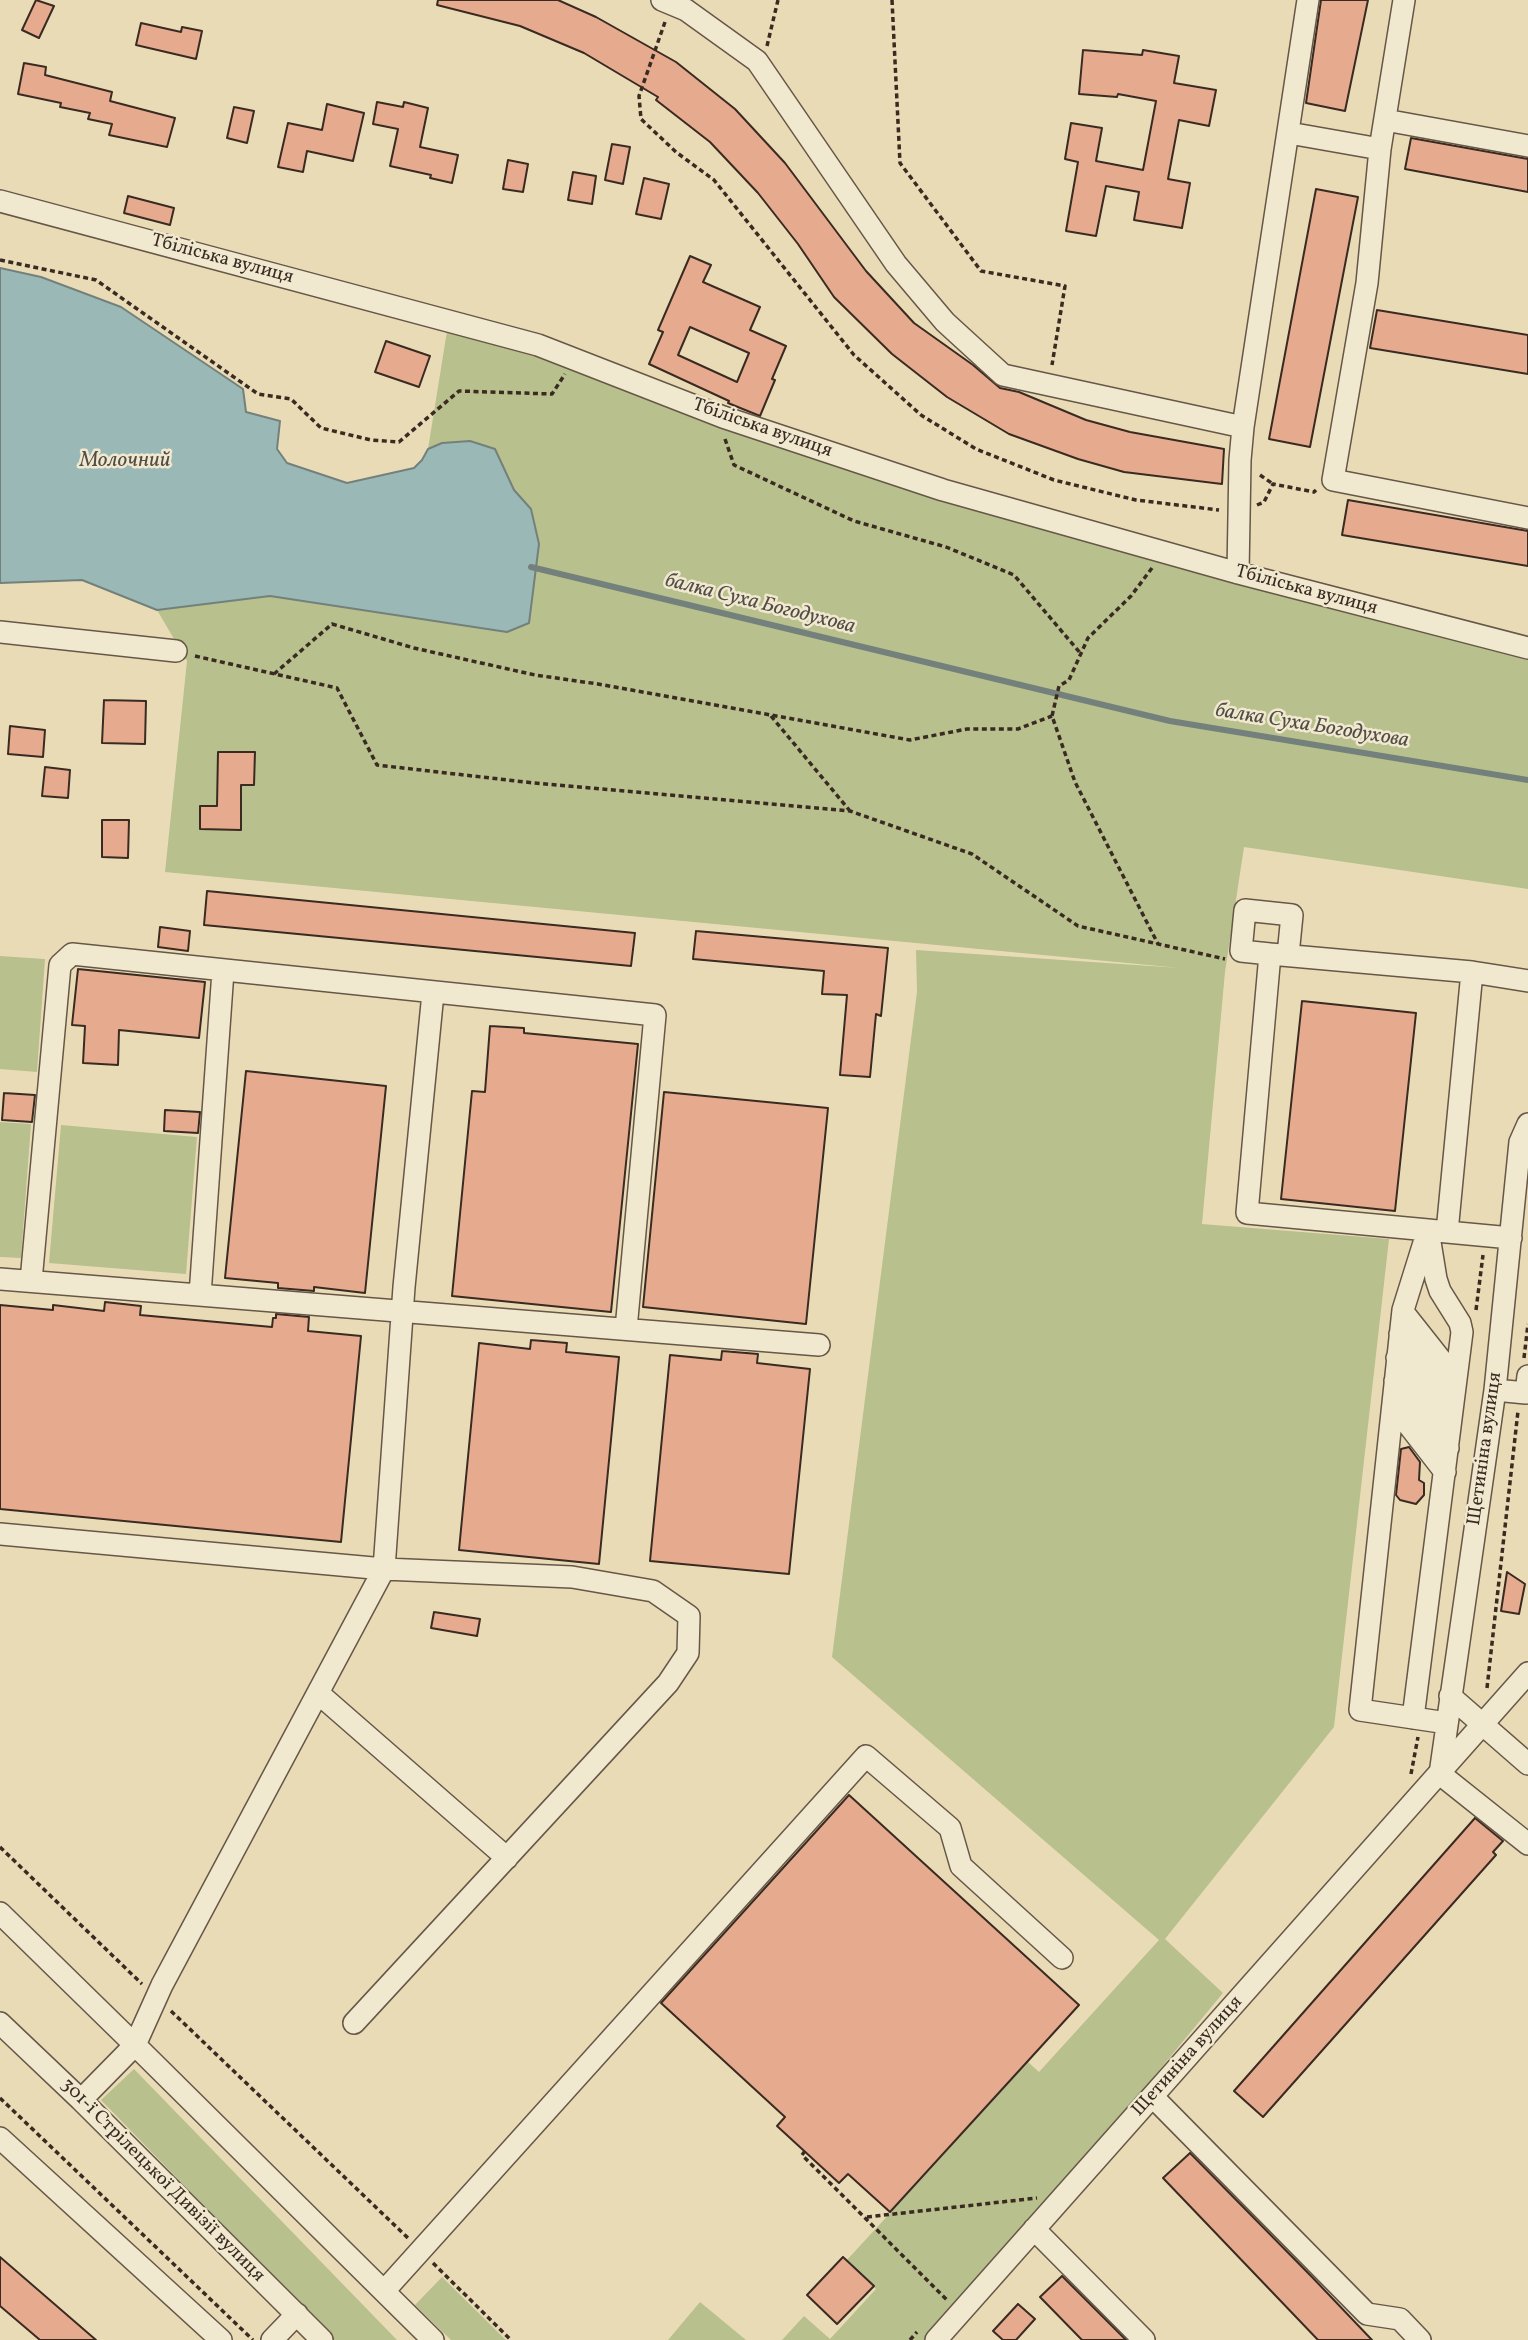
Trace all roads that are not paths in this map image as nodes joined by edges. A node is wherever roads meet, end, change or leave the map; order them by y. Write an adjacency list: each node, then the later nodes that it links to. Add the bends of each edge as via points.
1 (662, 0): 9 (street, via 686,10 757,61 896,264 945,322 1003,375)
2 (1308, 0): 5 (street)
3 (1404, 0): 4 (street)
4 (1385, 120): 6 (street); 7 (street)
5 (1289, 133): 7 (street); 9 (street)
6 (1528, 146)
7 (1380, 149): 10 (street, via 1367,283 1334,480)
8 (0, 201): 11 (street, Тбіліська вулиця, via 538,345 716,414 943,490)
9 (1243, 427): 11 (street)
10 (1528, 517)
11 (1238, 573): 13 (street, Тбіліська вулиця)
12 (0, 632): 14 (street)
13 (1528, 648)
14 (176, 651)
15 (223, 971): 18 (street); 24 (street, via 72,954 60,965); 25 (street)
16 (1472, 972): 17 (street); 21 (street); 21 (street, via 1279,955 1247,1213)
17 (1528, 981)
18 (433, 993): 26 (street); 28 (street, via 655,1015)
19 (1528, 1124): 20 (street, Щетиніна вулиця, via 1520,1142)
20 (1522, 1185): 22 (street, Щетиніна вулиця)
21 (1438, 1231): 22 (street); 27 (street); 32 (street, via 1436,1279 1462,1332)
22 (1511, 1238): 35 (street, Щетиніна вулиця)
23 (0, 1279): 24 (street)
24 (31, 1281): 25 (street)
25 (200, 1295): 26 (street)
26 (402, 1311): 28 (street); 42 (street)
27 (1404, 1312): 29 (street); 32 (street)
28 (626, 1329): 30 (street)
29 (1401, 1334): 31 (street); 36 (street)
30 (819, 1345)
31 (1398, 1358): 33 (street); 38 (street)
32 (1456, 1379): 36 (street)
33 (1395, 1381): 37 (street); 39 (street)
34 (1526, 1389): 35 (street)
35 (1495, 1390): 45 (street, Щетиніна вулиця)
36 (1453, 1403): 38 (street)
37 (1393, 1405): 40 (street); 46 (street, via 1360,1710)
38 (1450, 1424): 39 (street)
39 (1448, 1448): 40 (street)
40 (1445, 1472): 46 (street)
41 (0, 1534): 42 (street)
42 (384, 1569): 44 (street); 52 (street, via 572,1577 653,1591 689,1616 688,1653 668,1683)
43 (1528, 1674): 48 (street, Щетиніна вулиця)
44 (318, 1693): 52 (street); 57 (street)
45 (1450, 1696): 47 (street, Щетиніна вулиця); 48 (street)
46 (1413, 1718): 47 (street)
47 (1447, 1723): 50 (street, Щетиніна вулиця)
48 (1484, 1725): 49 (street); 50 (street, Щетиніна вулиця)
49 (1528, 1764)
50 (1440, 1774): 51 (street); 58 (street, Щетиніна вулиця)
51 (1528, 1844)
52 (507, 1858): 56 (street)
53 (0, 1913): 57 (street)
54 (1062, 1958): 62 (street, via 961,1866 950,1828 866,1756)
55 (0, 2023): 59 (street, 301-ї Стрілецької Дивізії вулиця)
56 (354, 2023)
57 (135, 2045): 59 (street); 62 (street)
58 (1153, 2096): 61 (street, Щетиніна вулиця); 70 (street, via 1367,2314 1400,2319)
59 (81, 2100): 63 (street, 301-ї Стрілецької Дивізії вулиця)
60 (0, 2138): 64 (street)
61 (1034, 2229): 68 (street, Щетиніна вулиця); 69 (street)
62 (385, 2290): 67 (street)
63 (297, 2314): 65 (street); 66 (street, 301-ї Стрілецької Дивізії вулиця)
64 (222, 2340)
65 (272, 2340)
66 (322, 2340)
67 (433, 2340)
68 (936, 2340)
69 (1144, 2340)
70 (1420, 2340)

